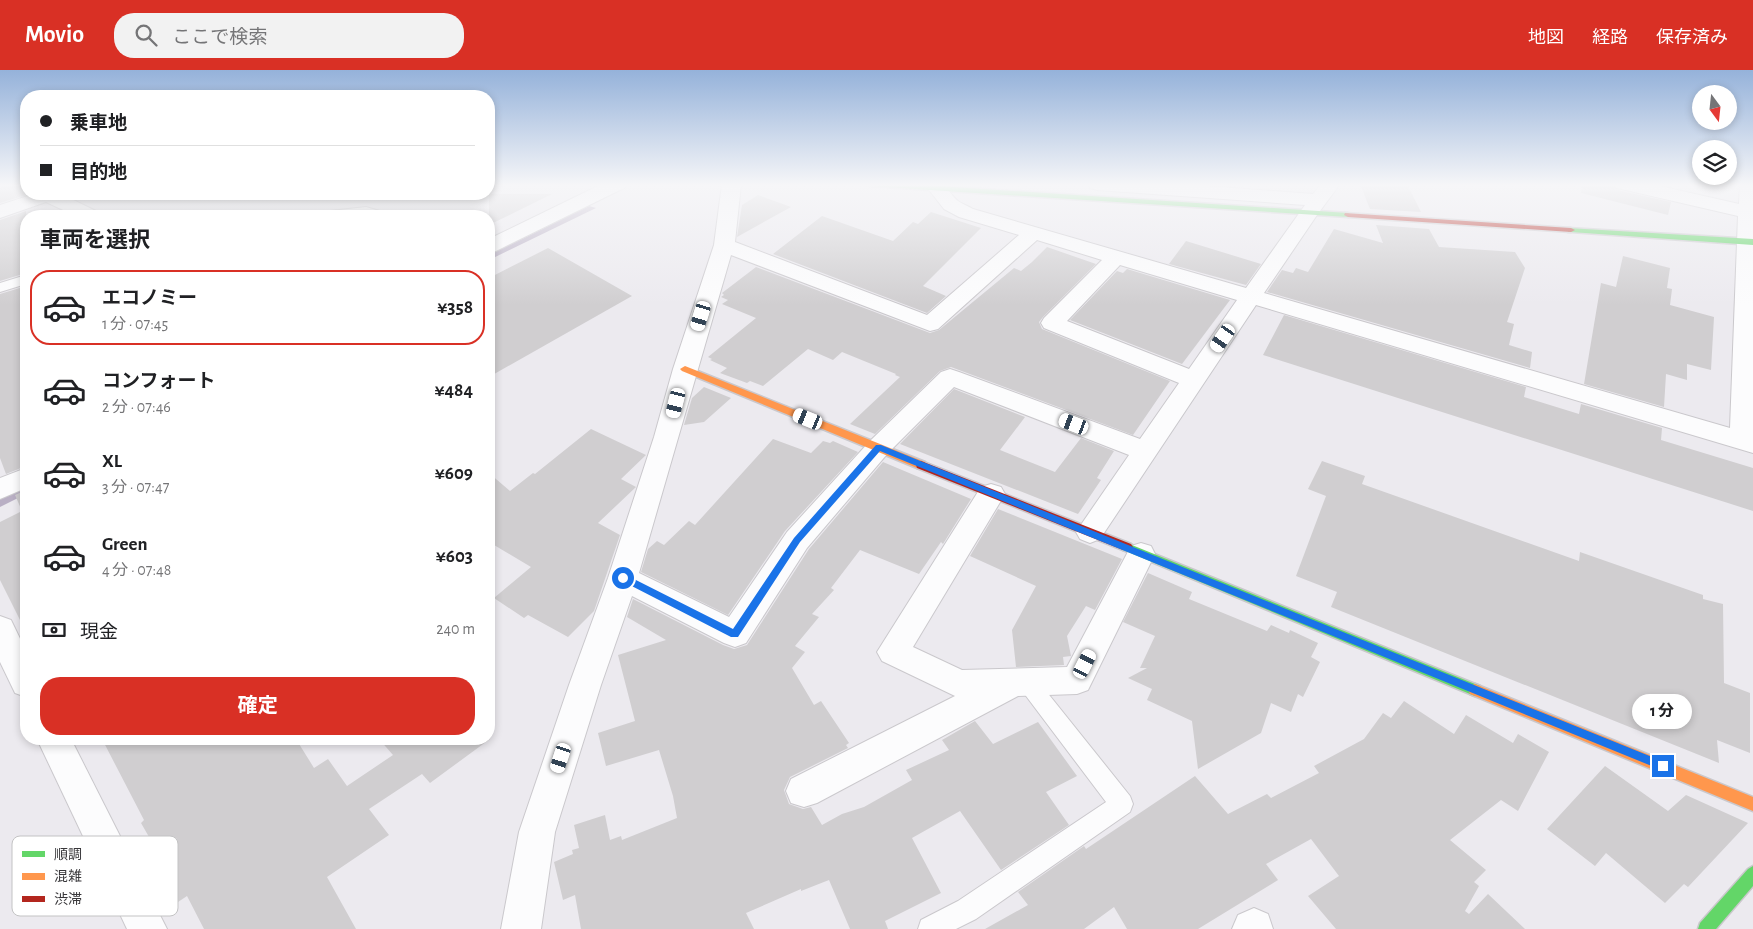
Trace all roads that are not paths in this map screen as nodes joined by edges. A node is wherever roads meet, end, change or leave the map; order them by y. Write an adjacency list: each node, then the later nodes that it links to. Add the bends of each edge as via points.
1 (535, 224): 9 (street)
2 (727, 224): 10 (street)
3 (1006, 224): 7 (street)
4 (1303, 224): 14 (street)
5 (1571, 224): 8 (main road)
6 (1750, 224): 8 (street)
7 (1034, 232): 10 (street, via 930,324); 11 (street)
8 (1751, 242): 17 (street)
9 (495, 243)
10 (724, 245): 15 (street)
11 (1117, 256): 14 (street); 16 (street, via 1052,323)
12 (20, 281): 13 (lane)
13 (0, 288)
14 (1252, 297): 16 (street); 17 (street)
15 (685, 369): 18 (main road); 25 (street)
16 (1194, 380): 19 (street)
17 (1748, 443)
18 (879, 447): 19 (street, via 950,377); 22 (main road); 25 (street, via 797,540 734,634)
19 (1145, 451): 23 (street)
20 (20, 479): 21 (street)
21 (0, 489)
22 (991, 494): 23 (main road); 28 (street, via 893,652 959,684)
23 (1090, 532): 24 (main road)
24 (1141, 554): 28 (street, via 1077,680); 31 (main road)
25 (623, 578): 36 (street, via 538,832)
26 (0, 629): 27 (street)
27 (20, 671)
28 (1020, 682): 30 (street); 37 (lane, via 1122,804 967,910)
29 (57, 745): 32 (street)
30 (804, 791)
31 (1753, 804)
32 (101, 836)
33 (1753, 874): 38 (main road)
34 (141, 916): 35 (street)
35 (147, 929)
36 (521, 929)
37 (930, 929)
38 (1706, 929)

